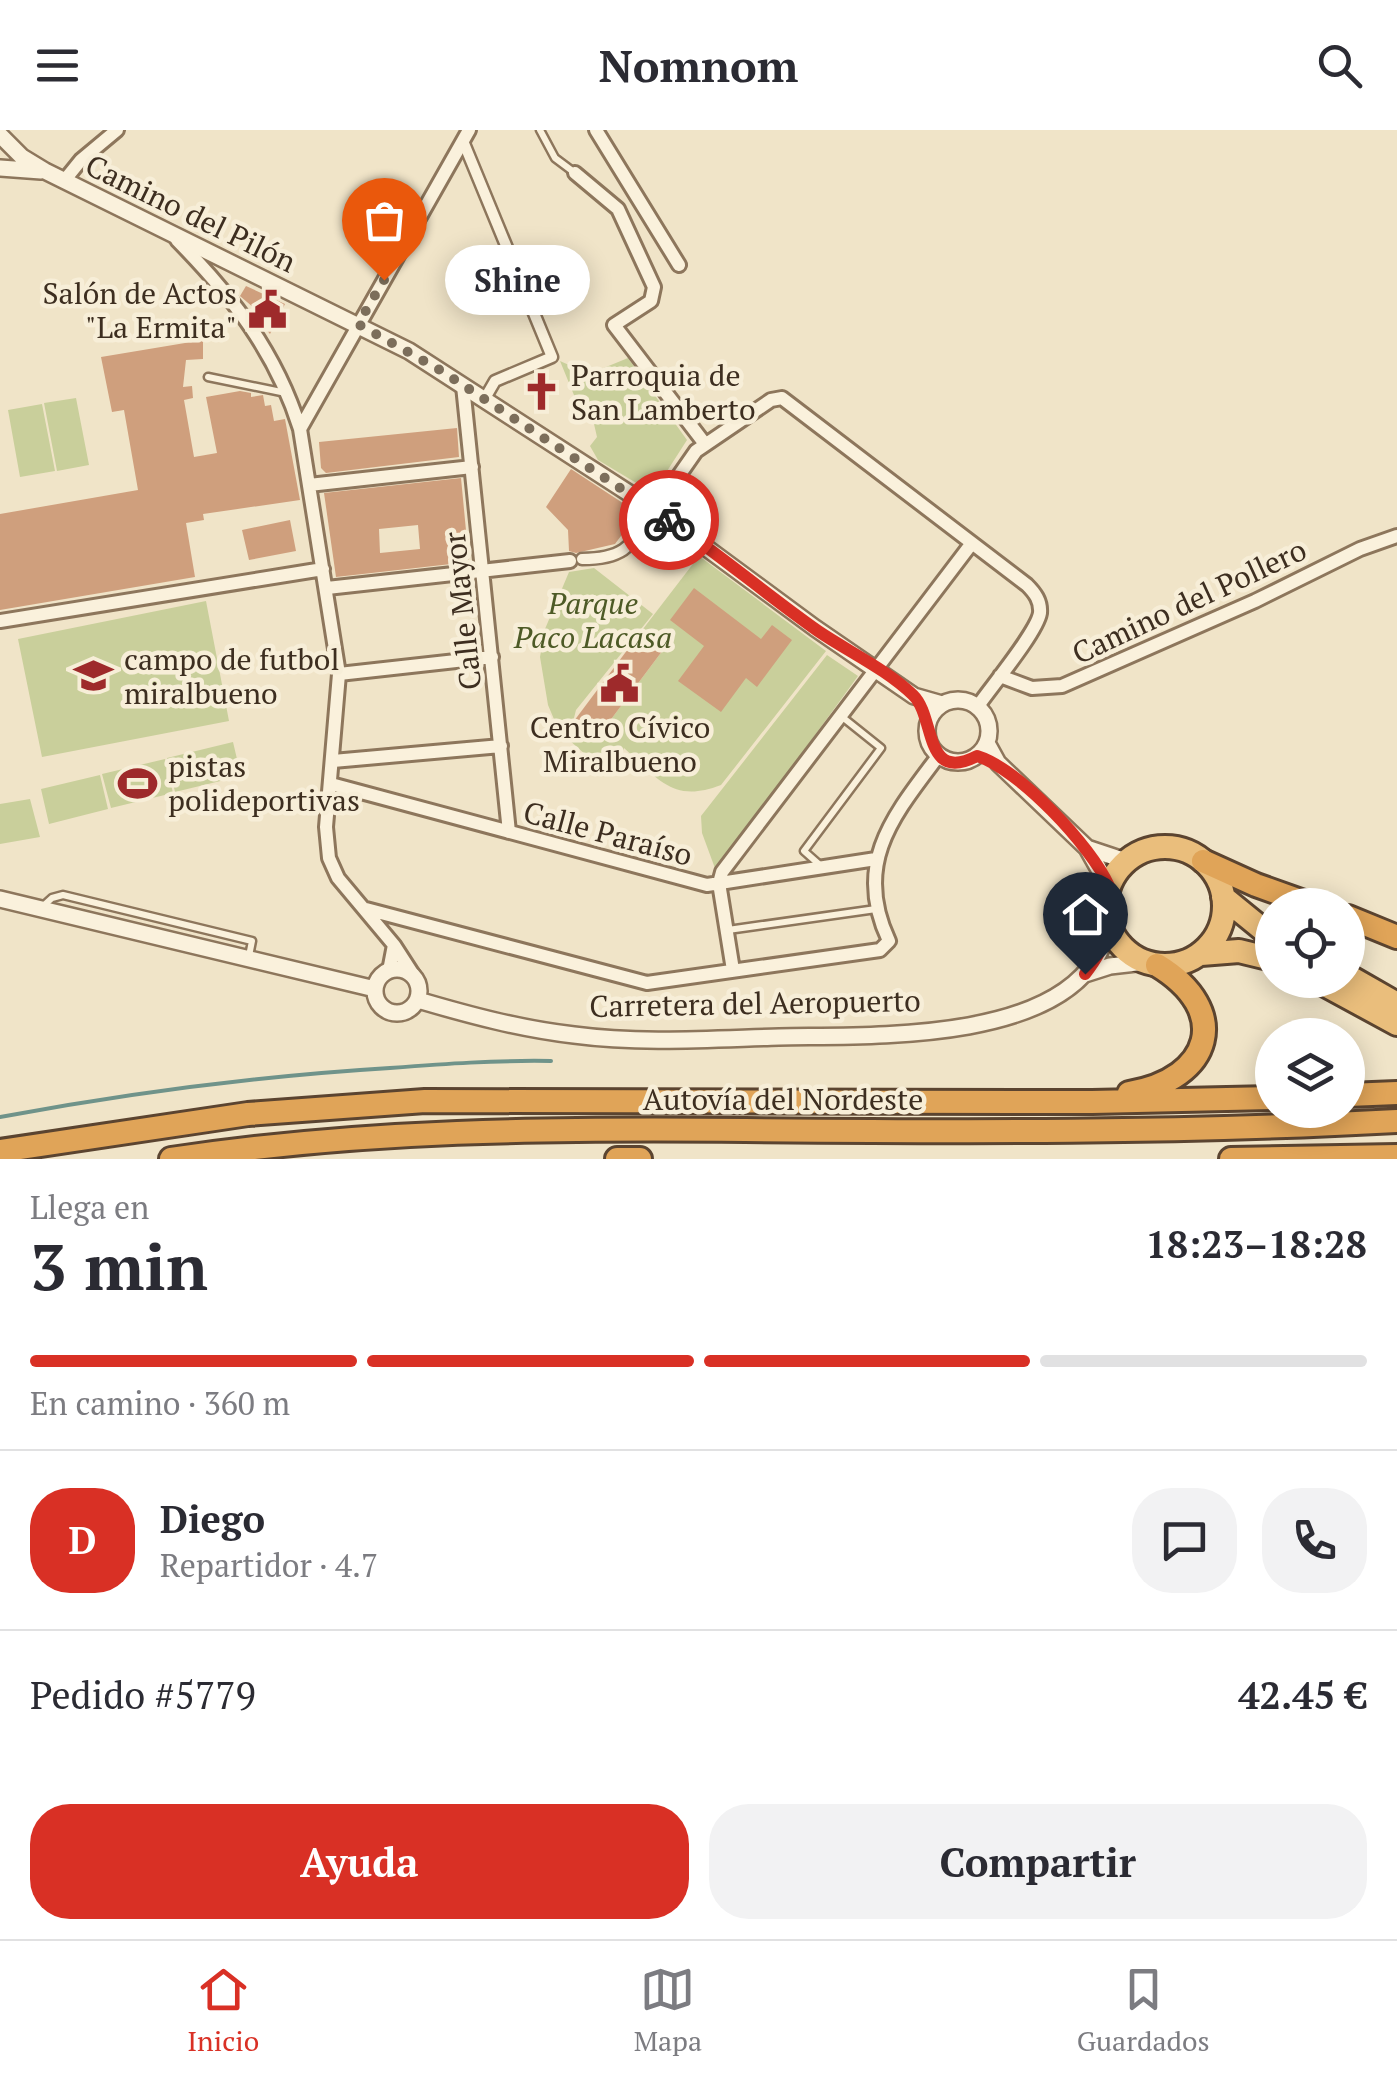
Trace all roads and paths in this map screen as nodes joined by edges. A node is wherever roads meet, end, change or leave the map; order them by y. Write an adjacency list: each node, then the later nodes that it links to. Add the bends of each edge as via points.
1 (117, 130): 9 (street)
2 (540, 130): 8 (lane, via 555,158)
3 (596, 130): 11 (street)
4 (0, 135): 7 (street, Camino del Pilón)
5 (466, 135): 14 (street); 18 (street, via 552,356 494,382)
6 (0, 168): 7 (street, Camino del Pilón)
7 (44, 171): 9 (street, Camino del Pilón)
8 (575, 173): 21 (street, via 618,208 654,288 651,301 614,325)
9 (64, 180): 10 (street, Camino del Pilón)
10 (176, 238): 12 (street, Camino del Pilón); 13 (street)
11 (679, 264)
12 (244, 271): 13 (street, via 232,279); 14 (street, Camino del Pilón)
13 (228, 294): 17 (street, via 264,343)
14 (358, 324): 16 (street, Camino del Pilón); 19 (street)
15 (208, 377): 17 (lane)
16 (464, 386): 18 (street, Camino del Pilón); 22 (street, Calle Mayor)
17 (290, 398): 19 (street); 20 (street)
18 (484, 400): 24 (street, Camino del Pilón)
19 (310, 408): 20 (street)
20 (300, 429): 23 (street)
21 (706, 444): 24 (street); 26 (street, via 782,398)
22 (472, 467): 23 (street); 29 (street, Calle Mayor)
23 (309, 485): 28 (street)
24 (655, 510): 27 (street, via 632,546); 33 (street, Camino del Pilón)
25 (1397, 536): 35 (street, Camino del Pollero, via 1062,686 1032,688)
26 (972, 543): 33 (street); 35 (street, via 1032,590 1040,608)
27 (576, 560): 29 (street)
28 (323, 570): 30 (street); 31 (street)
29 (484, 572): 30 (street); 32 (street, Calle Mayor)
30 (327, 588): 34 (street)
31 (0, 621)
32 (492, 657): 34 (street); 41 (street, Calle Mayor)
33 (876, 668): 36 (street, Camino del Pilón); 39 (street)
34 (338, 674): 44 (street)
35 (1000, 676): 38 (street)
36 (914, 696): 37 (street, Camino del Pilón); 40 (street, Camino del Pilón)
37 (942, 704): 38 (street); 40 (street)
38 (978, 706): 42 (street, via 988,719)
39 (840, 716): 51 (lane, via 881,748 804,850); 52 (street)
40 (929, 721): 43 (street, via 928,736)
41 (501, 746): 44 (street); 46 (street, Calle Mayor)
42 (982, 750): 43 (street, via 958,762); 47 (street)
43 (939, 754): 48 (street, via 900,807)
44 (333, 761): 45 (street)
45 (331, 784): 46 (street, Calle Paraíso); 57 (street, via 329,858)
46 (509, 832): 52 (street, Calle Paraíso)
47 (1087, 848): 49 (street); 53 (street)
48 (876, 859): 51 (street, Calle Paraíso); 58 (street)
49 (1126, 861): 50 (highway, via 1163,847); 53 (highway)
50 (1203, 861): 54 (highway); 55 (highway)
51 (822, 866): 52 (street, Calle Paraíso)
52 (719, 883): 62 (street)
53 (1109, 886): 61 (highway)
54 (1264, 888)
55 (1224, 897): 59 (highway); 65 (highway, via 1222,924)
56 (0, 899): 73 (street, Carretera del Aeropuerto)
57 (366, 909): 64 (street); 68 (street, via 647,983)
58 (876, 909): 62 (lane); 68 (street, via 889,940 880,950)
59 (1255, 923)
60 (1365, 924): 63 (highway)
61 (1108, 925): 67 (highway, via 1126,951); 70 (street)
62 (727, 930): 68 (street)
63 (1397, 937)
64 (394, 945): 69 (street); 71 (street)
65 (1200, 954): 66 (highway); 67 (highway, via 1180,964)
66 (1255, 955)
67 (1151, 964): 70 (street, Carretera del Aeropuerto); 81 (highway, via 1188,987 1200,1004 1204,1036 1197,1054 1175,1077 1148,1089)
68 (733, 970)
69 (389, 971): 71 (street); 73 (street)
70 (1085, 974): 75 (street, Carretera del Aeropuerto, via 1037,1004 989,1022 876,1034 598,1038)
71 (414, 976): 75 (street)
72 (1365, 986): 76 (highway)
73 (376, 989): 75 (street, Carretera del Aeropuerto, via 379,1004 394,1013)
74 (1349, 998): 77 (highway)
75 (418, 1000)
76 (1397, 1004)
77 (1397, 1024)
78 (1397, 1093): 79 (highway)
79 (1365, 1094)
80 (1255, 1098): 81 (highway)
81 (1067, 1100): 83 (highway, via 425,1101 248,1114)
82 (1397, 1120): 85 (highway, Autovía del Nordeste, via 1184,1130 482,1130)
83 (0, 1151)
84 (1397, 1156): 88 (highway)
85 (171, 1159)
86 (616, 1159): 87 (highway, Autovía del Nordeste)
87 (640, 1159)
88 (1232, 1159)

